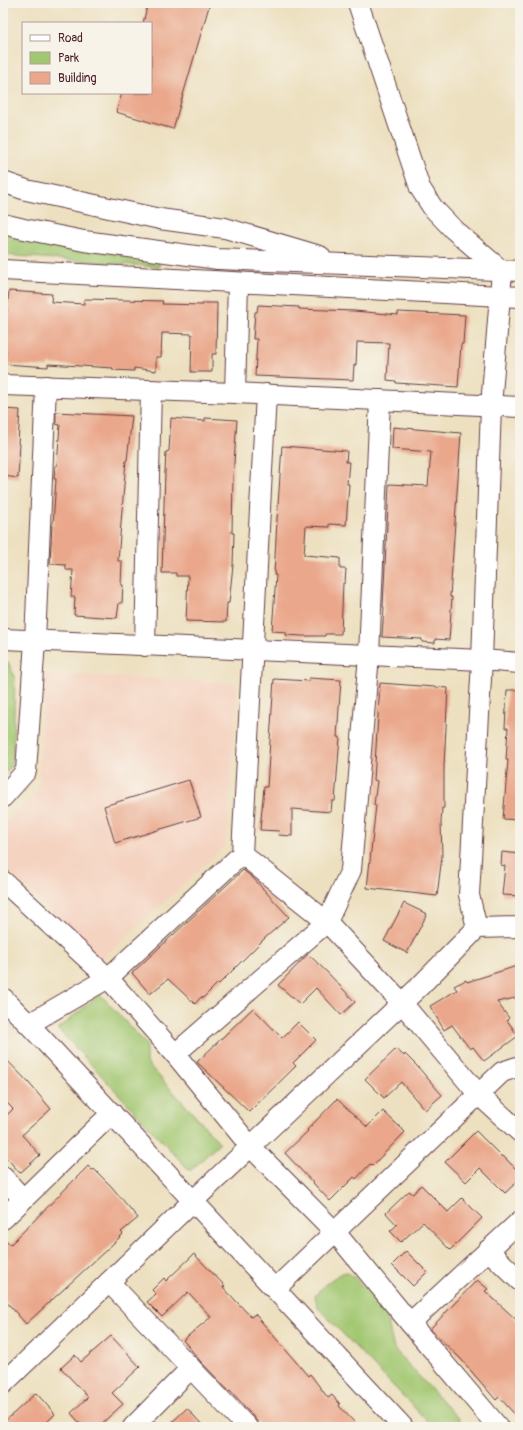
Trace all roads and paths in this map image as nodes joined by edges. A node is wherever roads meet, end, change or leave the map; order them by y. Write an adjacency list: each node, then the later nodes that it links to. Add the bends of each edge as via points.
1 (358, 3): 6 (street, via 420,188 433,208 454,230)
2 (3, 182): 4 (street, via 160,219 225,228)
3 (3, 224): 4 (street, via 84,241 182,255 218,259)
4 (350, 264): 6 (street)
5 (3, 270): 7 (street)
6 (511, 271): 8 (street)
7 (238, 283): 8 (street); 13 (street)
8 (499, 296): 9 (street); 16 (street)
9 (520, 298)
10 (3, 385): 11 (street)
11 (46, 386): 12 (street); 19 (street)
12 (151, 390): 13 (street); 20 (street)
13 (235, 393): 14 (street)
14 (266, 394): 15 (street); 21 (street)
15 (380, 400): 16 (street); 22 (street)
16 (491, 406): 17 (street); 23 (street)
17 (520, 407)
18 (3, 639): 19 (street)
19 (35, 641): 20 (street); 25 (street, via 26,772)
20 (145, 646): 21 (street)
21 (252, 650): 22 (street); 26 (street)
22 (369, 655): 23 (street); 28 (street, via 351,870)
23 (482, 660): 24 (street); 30 (street, via 469,895)
24 (520, 663)
25 (3, 797)
26 (242, 854): 28 (street); 31 (street)
27 (3, 881): 31 (street)
28 (327, 922): 33 (street); 35 (street)
29 (520, 927): 30 (street)
30 (477, 928): 33 (street)
31 (108, 978): 34 (street); 35 (street)
32 (3, 998): 34 (street)
33 (402, 1003): 37 (street); 40 (street)
34 (29, 1024): 38 (street)
35 (174, 1054): 40 (street)
36 (520, 1066): 37 (street, via 502,1072)
37 (479, 1094): 39 (street); 46 (street)
38 (112, 1113): 42 (street); 43 (street)
39 (520, 1132)
40 (250, 1146): 43 (street); 46 (street)
41 (3, 1177): 42 (street)
42 (23, 1199): 44 (street)
43 (193, 1201): 49 (street); 50 (street)
44 (3, 1219)
45 (520, 1221): 47 (street)
46 (335, 1232): 50 (street); 51 (street)
47 (488, 1250): 48 (street); 51 (street)
48 (520, 1281)
49 (109, 1282): 52 (street); 53 (street)
50 (275, 1289): 56 (street)
51 (410, 1323): 57 (street)
52 (191, 1368): 54 (street); 55 (street)
53 (3, 1384)
54 (133, 1427)
55 (247, 1427)
56 (403, 1427)
57 (498, 1427)

